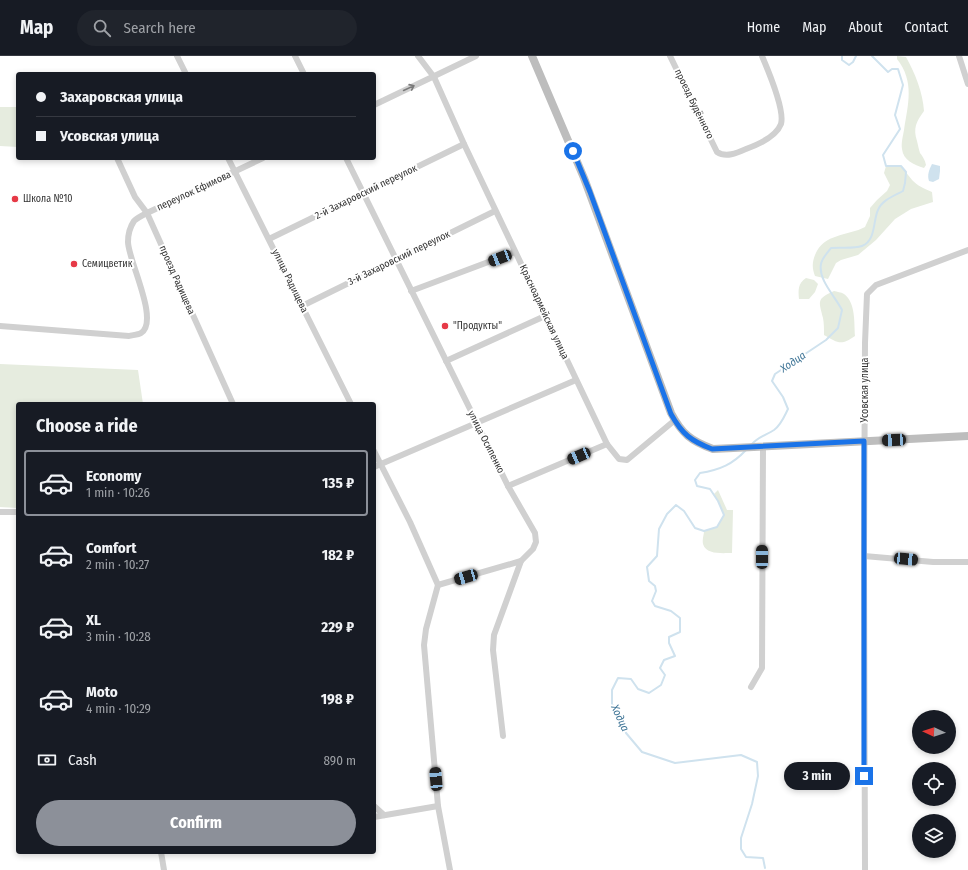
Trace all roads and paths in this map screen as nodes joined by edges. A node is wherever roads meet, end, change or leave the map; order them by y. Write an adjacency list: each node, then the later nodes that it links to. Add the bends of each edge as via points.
1 (177, 56): 9 (street)
2 (295, 56): 10 (street)
3 (418, 56): 11 (street, Красноармейская улица)
4 (476, 56): 11 (street)
5 (532, 56): 35 (street, via 584,178)
6 (670, 56): 7 (street, проезд Будённого, via 717,152 730,155 765,140 775,133 781,124 778,97)
7 (762, 56)
8 (959, 56): 12 (street)
9 (185, 72)
10 (303, 72)
11 (434, 77): 13 (street, one-way to 11); 14 (street, Красноармейская улица)
12 (968, 84)
13 (376, 104)
14 (464, 144): 20 (street, 2-й Захаровский переулок); 21 (street, Красноармейская улица)
15 (118, 160): 22 (street, проезд Радищева, via 135,197)
16 (229, 160): 19 (street, улица Радищева)
17 (259, 160): 19 (street, переулок Ефимова)
18 (347, 160): 20 (street, улица Осипенко)
19 (235, 171): 22 (street, переулок Ефимова); 23 (street, улица Радищева)
20 (364, 194): 23 (street, 2-й Захаровский переулок); 26 (street, улица Осипенко)
21 (495, 211): 25 (street, Красноармейская улица); 26 (street, 3-й Захаровский переулок)
22 (147, 213): 30 (street, переулок Ефимова, via 135,220 129,232 128,242 148,315 146,328 141,334 129,336); 33 (street, проезд Радищева)
23 (269, 239): 28 (street, улица Радищева)
24 (968, 250): 38 (street, Усовская улица, via 882,282 867,294)
25 (515, 252): 27 (street); 29 (street, Красноармейская улица)
26 (396, 259): 27 (street, улица Осипенко); 28 (street, 3-й Захаровский переулок)
27 (411, 291): 31 (street, улица Осипенко)
28 (302, 306): 34 (street, улица Радищева)
29 (546, 316): 31 (street); 32 (street, Красноармейская улица)
30 (0, 326)
31 (446, 361): 36 (street, улица Осипенко)
32 (576, 380): 36 (street); 39 (street, Красноармейская улица)
33 (232, 402)
34 (350, 402)
35 (675, 420): 39 (street, Красноармейская улица, via 627,460 619,459); 40 (street, via 685,435 712,449)
36 (477, 424): 42 (street); 44 (street, улица Осипенко)
37 (968, 436): 38 (street)
38 (864, 441): 40 (street); 47 (street, Усовская улица)
39 (607, 444): 44 (street)
40 (758, 446): 51 (street, via 762,668)
41 (376, 455): 42 (street)
42 (381, 464): 43 (street); 50 (street)
43 (376, 466)
44 (508, 486): 48 (street, улица Осипенко, via 536,538 534,549)
45 (0, 512): 46 (street)
46 (16, 512)
47 (864, 556): 49 (street); 60 (street, Усовская улица)
48 (521, 561): 50 (street); 52 (street, улица Осипенко, via 494,635 493,650)
49 (968, 562)
50 (438, 585): 53 (street, via 424,645)
51 (751, 687)
52 (503, 736)
53 (438, 806): 55 (street); 59 (street)
54 (376, 808): 55 (street)
55 (384, 815): 56 (street)
56 (376, 817)
57 (161, 854): 58 (street)
58 (164, 870)
59 (450, 870)
60 (865, 870)

